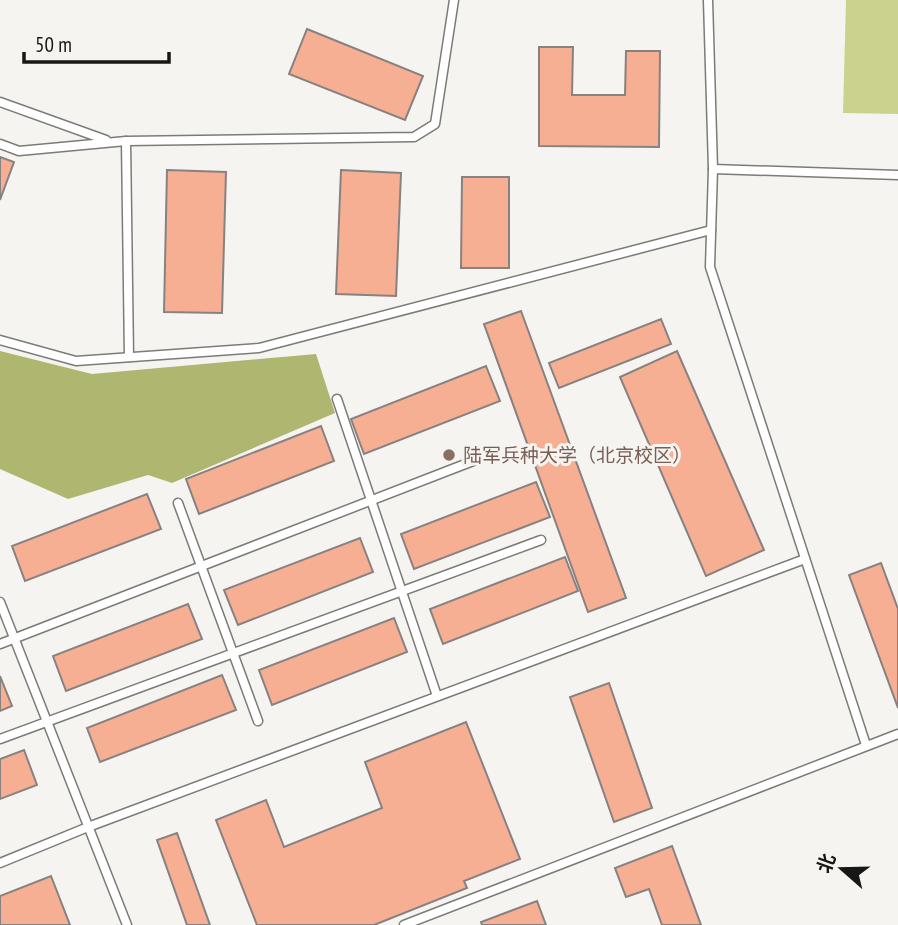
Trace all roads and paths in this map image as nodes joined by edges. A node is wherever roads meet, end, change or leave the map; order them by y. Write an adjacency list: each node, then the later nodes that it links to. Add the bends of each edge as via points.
1 (454, 0): 4 (lane, via 435,124 414,137)
2 (708, 0): 7 (lane)
3 (0, 102): 5 (lane)
4 (126, 141): 5 (lane); 11 (lane)
5 (111, 142): 6 (lane, via 19,150)
6 (0, 144)
7 (713, 169): 8 (lane); 9 (lane)
8 (898, 175)
9 (711, 230): 11 (lane, via 259,348); 17 (lane, via 710,267)
10 (0, 340): 11 (lane, via 76,360)
11 (129, 357)
12 (337, 399): 14 (lane)
13 (499, 451): 14 (lane)
14 (371, 500): 18 (lane); 19 (lane)
15 (178, 503): 18 (lane)
16 (541, 540): 19 (lane)
17 (805, 559): 24 (lane); 29 (lane)
18 (201, 566): 21 (lane); 23 (lane)
19 (402, 592): 23 (lane); 24 (lane)
20 (0, 602): 21 (lane)
21 (14, 639): 22 (lane); 26 (lane)
22 (0, 644)
23 (233, 653): 25 (lane); 26 (lane)
24 (437, 696): 30 (lane)
25 (258, 721)
26 (47, 722): 28 (lane); 30 (lane)
27 (898, 734): 29 (lane)
28 (0, 739)
29 (866, 745): 33 (lane)
30 (88, 827): 31 (lane); 32 (lane)
31 (0, 863)
32 (127, 925)
33 (404, 925)

